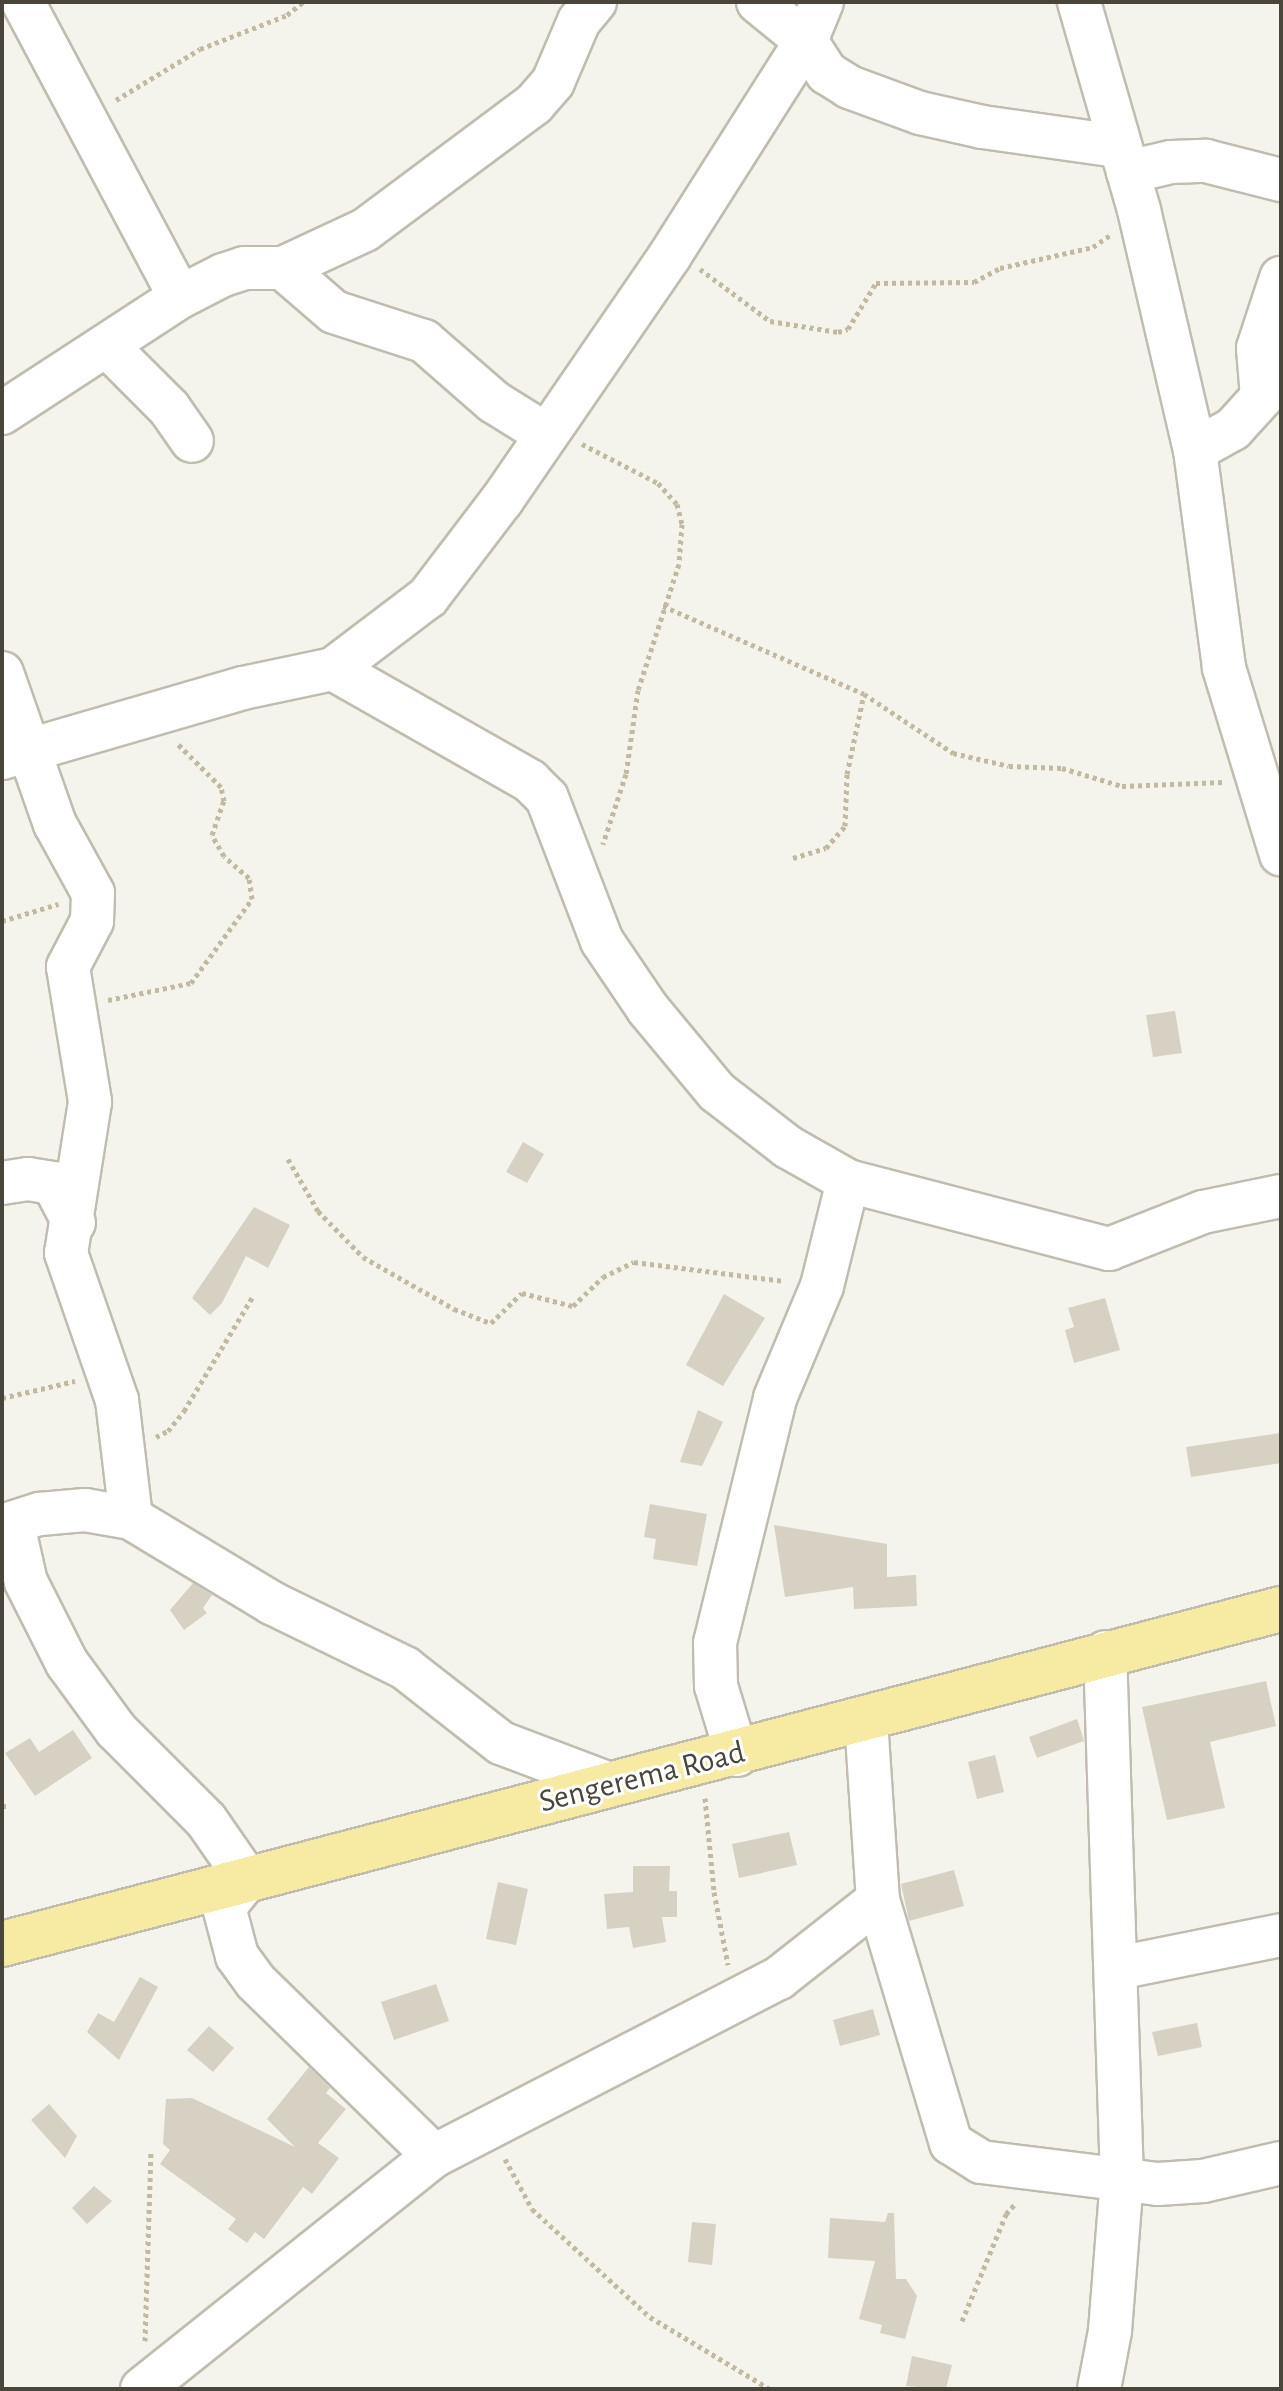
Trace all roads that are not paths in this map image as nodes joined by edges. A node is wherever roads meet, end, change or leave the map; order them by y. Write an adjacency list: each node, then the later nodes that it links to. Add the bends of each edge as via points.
1 (23, 2): 11 (street)
2 (595, 2): 9 (street, via 579,21 553,82 534,104 365,230)
3 (758, 2): 6 (street)
4 (822, 2): 6 (street)
5 (1079, 2): 7 (street)
6 (806, 41): 7 (street, via 827,73 849,87); 14 (street)
7 (1128, 176): 8 (street, via 1171,162 1206,161); 16 (street)
8 (1281, 180)
9 (283, 268): 11 (street, via 244,268); 14 (street, via 334,312 424,341 494,402)
10 (1281, 278): 16 (street, via 1258,348 1262,397 1233,429)
11 (180, 297): 12 (street)
12 (109, 348): 13 (street); 15 (street, via 169,408)
13 (2, 413)
14 (550, 431): 17 (street, via 428,597)
15 (192, 441)
16 (1195, 450): 20 (street, via 1224,668)
17 (333, 669): 19 (street, via 151,713); 21 (street, via 530,781 547,798 602,941 648,1009 717,1092 788,1147)
18 (2, 673): 19 (street)
19 (15, 756): 24 (street, via 93,893 92,921 68,967 90,1102)
20 (1281, 855)
21 (848, 1181): 23 (street, via 1109,1249 1203,1212); 30 (street, via 822,1286 775,1398 715,1643)
22 (2, 1183): 24 (street, via 53,1183)
23 (1281, 1196)
24 (74, 1223): 25 (street, via 66,1253 117,1400)
25 (131, 1518): 26 (street, via 85,1510 40,1514); 31 (street, via 272,1603 405,1668 501,1743)
26 (7, 1526): 32 (street, via 26,1582 67,1663 116,1730 206,1820)
27 (1281, 1609): 28 (main road, Sengerema Road)
28 (1105, 1652): 29 (main road, Sengerema Road); 36 (street)
29 (866, 1720): 30 (main road, Sengerema Road); 33 (street)
30 (724, 1758): 31 (main road, Sengerema Road)
31 (607, 1783): 32 (main road, Sengerema Road)
32 (247, 1879): 35 (main road, Sengerema Road); 37 (street, via 224,1907 237,1956 256,1982)
33 (878, 1900): 37 (street, via 779,1978); 39 (street, via 951,2143 981,2162)
34 (1281, 1935): 36 (street)
35 (2, 1944)
36 (1118, 1968): 39 (street)
37 (434, 2156): 40 (street)
38 (1281, 2163): 39 (street, via 1203,2181)
39 (1122, 2180): 41 (street, via 1110,2331)
40 (144, 2387)
41 (1099, 2389)

